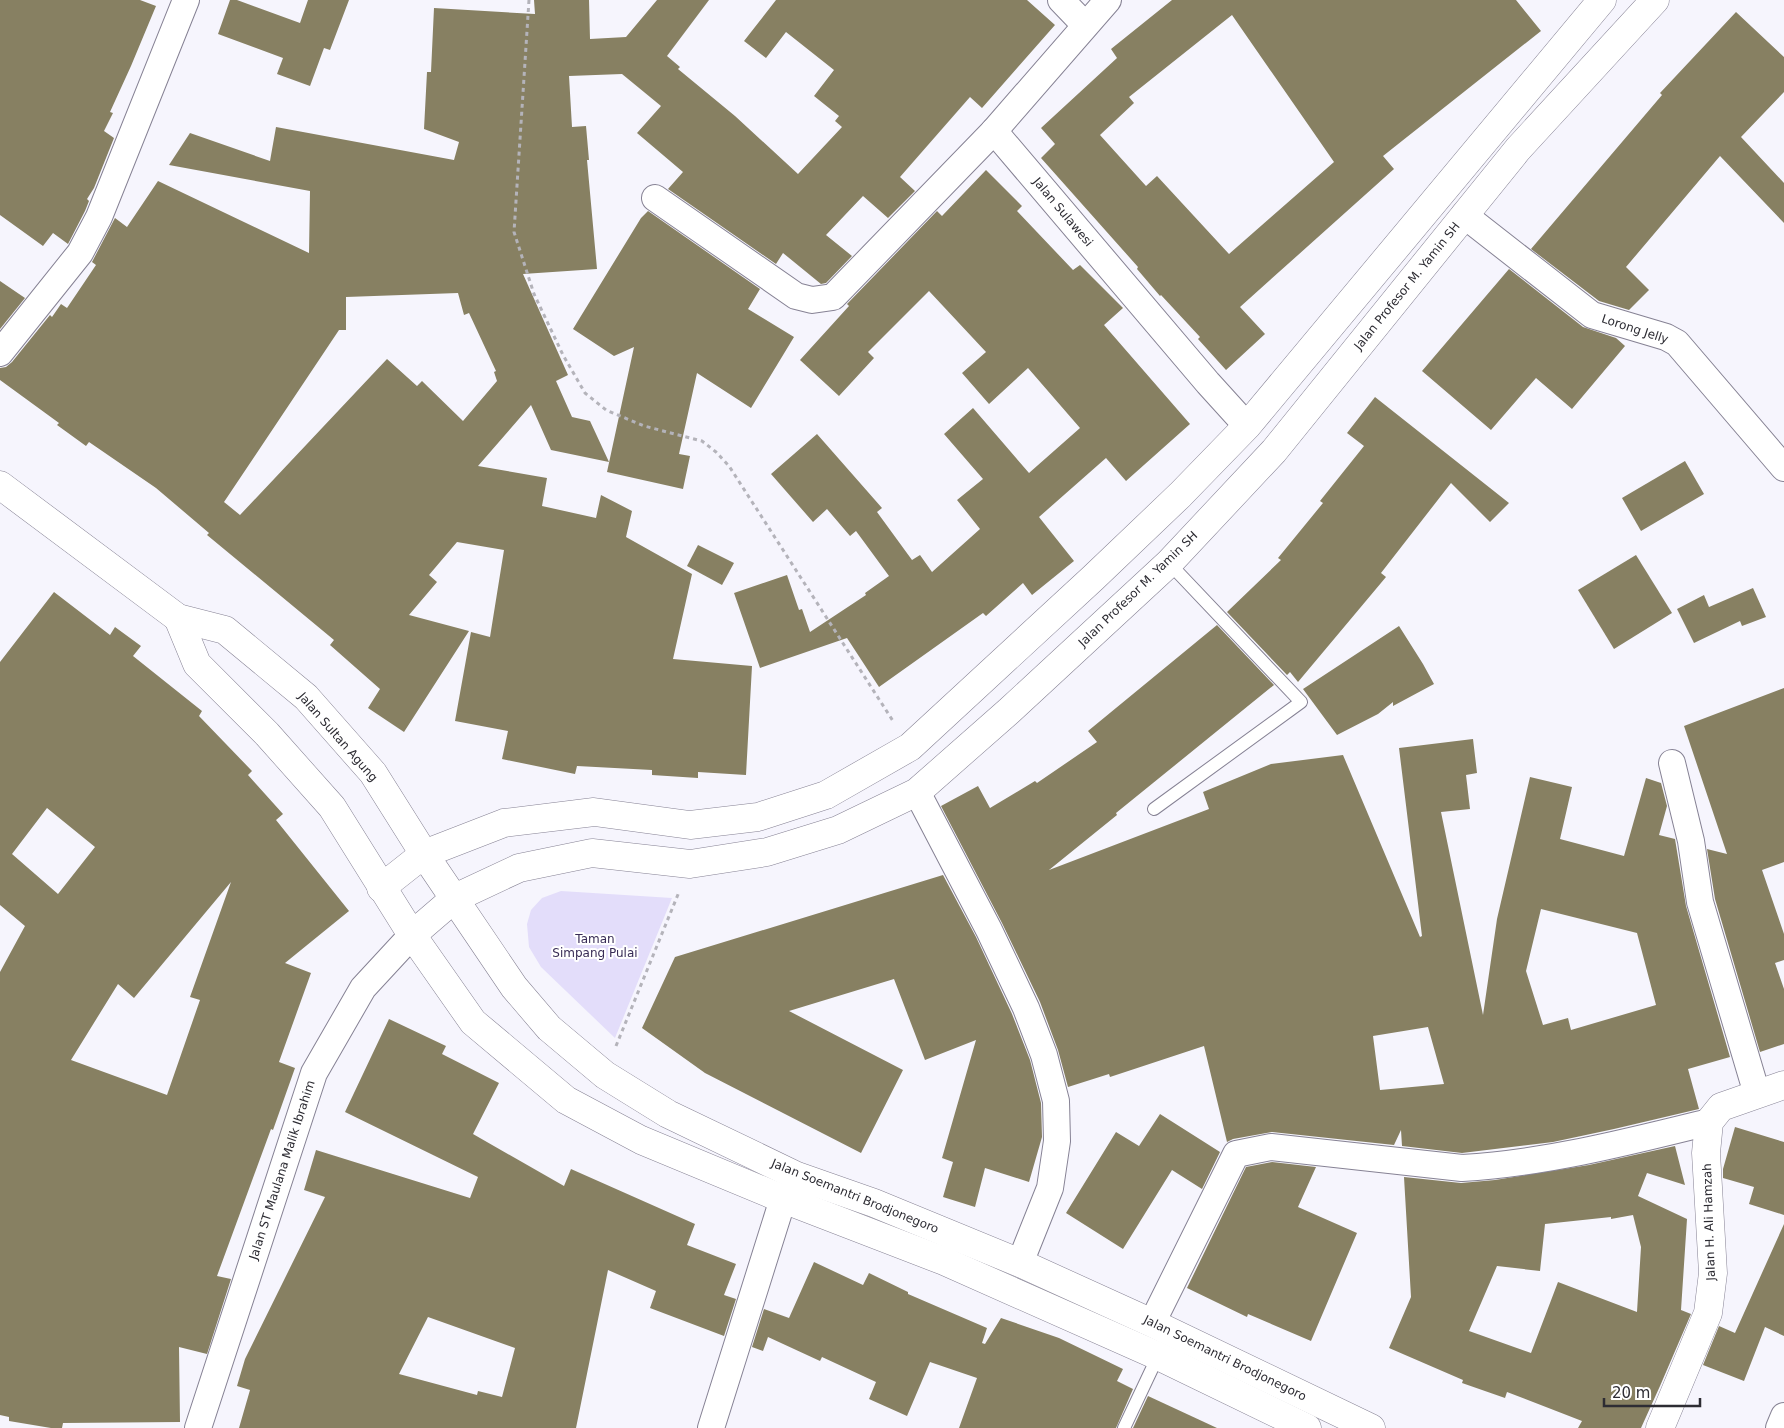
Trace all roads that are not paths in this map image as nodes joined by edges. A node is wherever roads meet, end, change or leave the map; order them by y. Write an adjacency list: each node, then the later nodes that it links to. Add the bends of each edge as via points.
1 (186, 0): 10 (street, via 99,217 80,253)
2 (1062, 0): 6 (street)
3 (1108, 0): 6 (street)
4 (1602, 0): 11 (main road)
5 (1655, 0): 9 (main road, Jalan Profesor M. Yamin SH, via 1518,150)
6 (1085, 25): 7 (street)
7 (994, 130): 8 (street, via 833,297 812,300 796,296); 11 (street, Jalan Sulawesi)
8 (655, 198)
9 (1464, 215): 12 (street, Lorong Jelly, via 1592,315 1677,343); 14 (main road, Jalan Profesor M. Yamin SH, via 1274,451)
10 (0, 353)
11 (1247, 426): 19 (main road, via 1094,578 910,747 826,795 758,817 690,825 594,812 504,824)
12 (1784, 468)
13 (0, 485): 15 (main road, Jalan Sultan Agung)
14 (1169, 563): 17 (main road, Jalan Profesor M. Yamin SH); 18 (lane, via 1301,702)
15 (178, 618): 19 (main road, Jalan Sultan Agung, via 225,630 306,697 373,773); 20 (main road, via 197,664 268,734 332,807)
16 (1672, 763): 24 (street, via 1691,840 1700,902)
17 (917, 792): 21 (main road, Jalan Profesor M. Yamin SH, via 838,830 766,852 690,864 592,853 519,868); 27 (street, via 990,930 1026,1008 1044,1055 1056,1101 1057,1141 1050,1188)
18 (1154, 808)
19 (424, 854): 20 (main road); 21 (main road, Jalan Soemantri Brodjonegoro)
20 (381, 888): 22 (main road)
21 (455, 898): 22 (main road, Jalan Profesor M. Yamin SH); 27 (main road, Jalan Soemantri Brodjonegoro, via 520,994 549,1028 605,1075 668,1114 797,1176)
22 (412, 935): 26 (main road, via 473,1022 566,1100 641,1140); 31 (street, Jalan ST Maulana Malik Ibrahim, via 363,988 314,1073)
23 (1784, 1084): 24 (main road)
24 (1757, 1094): 25 (main road, via 1721,1108)
25 (1710, 1122): 28 (street, via 1569,1154 1462,1168 1271,1147 1236,1154); 36 (main road, Jalan H. Ali Hamzah, via 1706,1153 1713,1273 1708,1313)
26 (783, 1199): 29 (main road, via 944,1261); 32 (street)
27 (1020, 1263): 28 (main road, Jalan Soemantri Brodjonegoro)
28 (1152, 1323): 35 (main road, Jalan Soemantri Brodjonegoro)
29 (1158, 1356): 33 (lane); 34 (main road)
30 (1784, 1416): 37 (street)
31 (198, 1428)
32 (710, 1428)
33 (1124, 1428)
34 (1307, 1428)
35 (1371, 1428)
36 (1660, 1428)
37 (1779, 1428)

